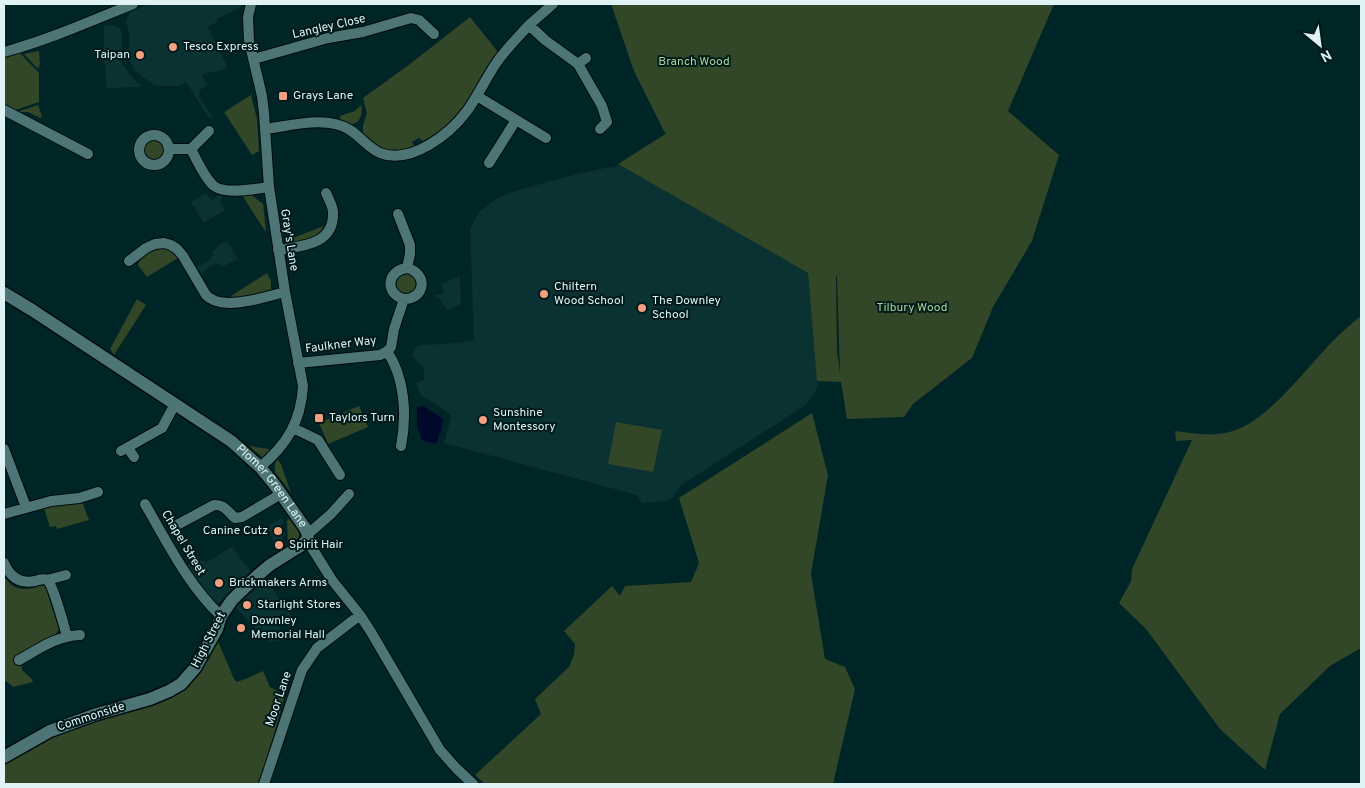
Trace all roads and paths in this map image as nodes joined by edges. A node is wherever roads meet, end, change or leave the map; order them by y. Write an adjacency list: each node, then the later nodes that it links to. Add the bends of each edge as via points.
1 (133, 4): 6 (street)
2 (251, 4): 7 (street, Gray's Lane, via 248,27)
3 (552, 5): 4 (street)
4 (529, 25): 8 (street, via 497,62); 11 (street, via 545,40 582,61 602,106)
5 (434, 34): 7 (street, Langley Close, via 419,20 411,18)
6 (4, 52)
7 (254, 59): 12 (street, Gray's Lane)
8 (477, 96): 10 (street); 12 (street, via 441,137 418,151 401,155 388,155 373,149 352,130 334,123)
9 (4, 110): 17 (street)
10 (516, 120): 14 (street); 18 (street)
11 (606, 124)
12 (265, 129): 19 (street, Gray's Lane)
13 (209, 132): 16 (street)
14 (546, 138)
15 (170, 149): 16 (street)
16 (191, 149): 19 (street, via 209,181 220,190)
17 (88, 154)
18 (489, 163)
19 (268, 187): 22 (street, Gray's Lane)
20 (326, 192): 22 (street, via 333,210 326,235 316,242)
21 (398, 214): 24 (street, via 410,245)
22 (278, 250): 25 (street, Gray's Lane)
23 (129, 261): 25 (street, via 146,248 164,243 177,249 206,294 217,302 242,302)
24 (407, 268): 27 (street, via 398,270 391,280 393,292); 27 (street, via 417,272 422,283 417,295)
25 (285, 292): 29 (street, Gray's Lane)
26 (4, 293): 30 (street, Plomer Green Lane)
27 (404, 299): 28 (street, Faulkner Way, via 391,347)
28 (387, 351): 29 (street, Faulkner Way); 32 (street, Faulkner Way, via 395,365 403,400)
29 (298, 363): 31 (street, Gray's Lane, via 303,386 302,401)
30 (175, 404): 34 (street, via 162,428 125,450); 35 (street, Plomer Green Lane, via 231,441)
31 (293, 428): 35 (street, Gray's Lane, via 278,451); 36 (street, via 318,440)
32 (401, 446)
33 (4, 449): 41 (street)
34 (134, 458)
35 (260, 467): 38 (street, Plomer Green Lane)
36 (340, 475)
37 (98, 492): 41 (street)
38 (281, 494): 43 (street, via 242,517 235,518 220,504); 44 (street, Plomer Green Lane)
39 (349, 494): 44 (street)
40 (145, 504): 49 (street, Chapel Street, via 186,574)
41 (26, 508): 42 (street)
42 (4, 514)
43 (175, 526)
44 (308, 537): 48 (street, Plomer Green Lane, via 332,580); 49 (street, High Street, via 302,545 257,576 232,600)
45 (4, 563): 47 (street, via 12,576 19,580)
46 (66, 575): 47 (street)
47 (47, 580): 51 (street)
48 (360, 615): 55 (street, Moor Lane, via 318,648 302,670); 56 (street, Plomer Green Lane, via 440,750)
49 (221, 616): 53 (street, High Street, via 212,639)
50 (80, 635): 51 (street)
51 (67, 636): 52 (street)
52 (19, 660)
53 (182, 684): 54 (street, Commonside, via 150,699 50,731)
54 (4, 757)
55 (264, 784)
56 (473, 784)

